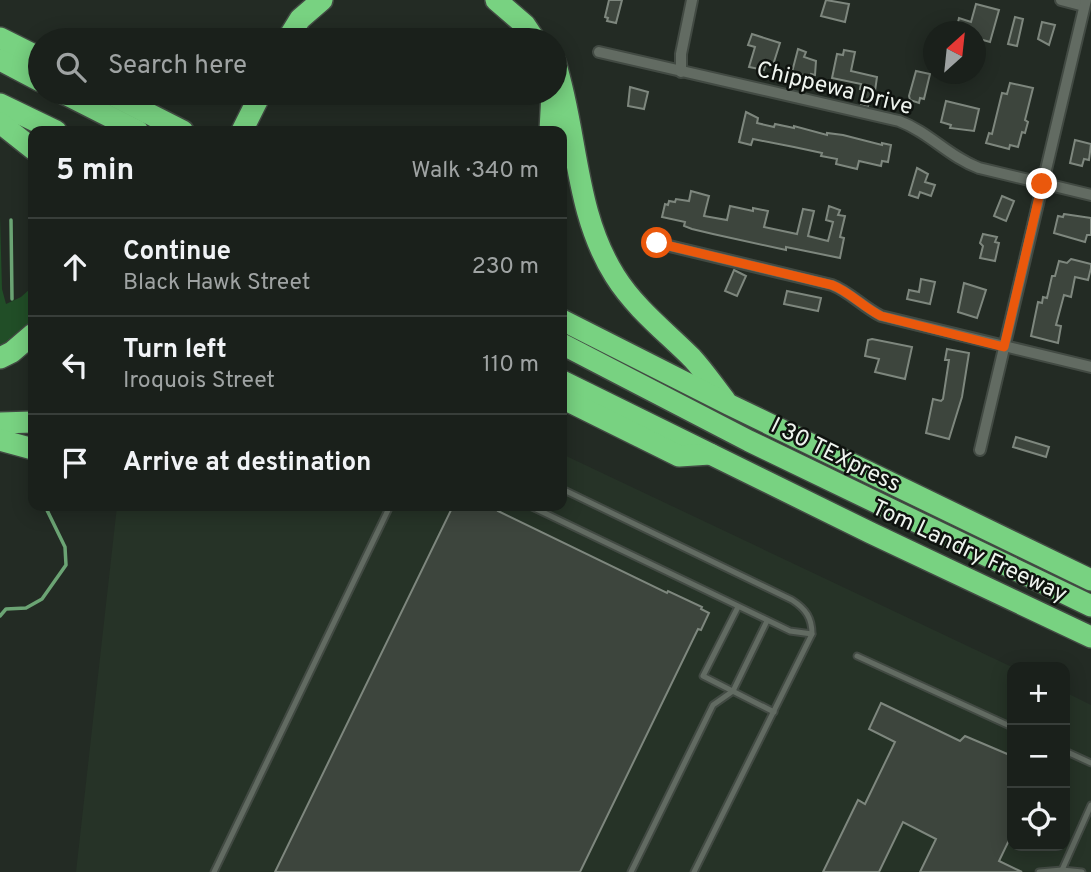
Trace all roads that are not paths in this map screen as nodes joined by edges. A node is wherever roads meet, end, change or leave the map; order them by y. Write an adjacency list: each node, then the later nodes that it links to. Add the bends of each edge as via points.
1 (496, 0): 9 (highway)
2 (516, 0): 10 (highway)
3 (692, 0): 15 (street)
4 (1061, 0): 6 (street)
5 (309, 2): 7 (highway); 8 (highway)
6 (1085, 3): 32 (street)
7 (279, 28)
8 (293, 28)
9 (526, 28)
10 (539, 28)
11 (0, 38): 12 (highway)
12 (28, 52)
13 (599, 52): 15 (street, Chippewa Drive)
14 (0, 60): 16 (highway)
15 (681, 72): 32 (street, Chippewa Drive, via 899,121 963,162)
16 (28, 75)
17 (0, 104): 25 (highway)
18 (87, 105): 26 (highway)
19 (132, 105): 27 (highway)
20 (240, 105): 28 (highway)
21 (255, 105): 29 (highway)
22 (551, 105): 30 (highway)
23 (566, 105): 43 (highway, via 581,193 616,278)
24 (0, 123): 31 (highway)
25 (46, 126)
26 (128, 126)
27 (173, 126)
28 (230, 126)
29 (244, 126)
30 (550, 126)
31 (28, 145)
32 (1042, 184): 33 (street, Chippewa Drive); 38 (street)
33 (1091, 195)
34 (657, 243): 38 (street, via 832,285 881,316)
35 (567, 323): 43 (highway, Tom Landry Freeway)
36 (28, 338): 39 (highway)
37 (567, 347): 56 (highway, I 30 TEXpress, via 749,442)
38 (1004, 347): 40 (street); 50 (street)
39 (0, 358)
40 (1091, 367)
41 (567, 383): 51 (highway, Tom Landry Freeway)
42 (567, 400): 51 (highway, via 679,456)
43 (729, 404): 55 (highway, Tom Landry Freeway)
44 (28, 408): 45 (highway)
45 (0, 410)
46 (28, 422): 47 (highway)
47 (0, 423)
48 (0, 440): 49 (highway)
49 (28, 448)
50 (980, 450)
51 (712, 454): 60 (highway, Tom Landry Freeway)
52 (567, 491): 59 (lane, via 792,600 808,613)
53 (388, 511): 69 (lane)
54 (540, 511): 57 (lane)
55 (1091, 580)
56 (1091, 606)
57 (738, 607): 58 (lane); 62 (lane, via 703,676)
58 (767, 621): 59 (lane, via 790,632); 62 (lane)
59 (812, 635): 63 (lane)
60 (1091, 637)
61 (857, 656): 64 (lane)
62 (733, 691): 63 (lane); 70 (lane, via 713,705)
63 (774, 712): 71 (lane)
64 (1008, 725)
65 (1070, 754): 66 (lane)
66 (1091, 764)
67 (1091, 805): 68 (lane)
68 (1062, 870): 72 (lane); 73 (lane)
69 (214, 872)
70 (631, 872)
71 (694, 872)
72 (1039, 872)
73 (1082, 872)

